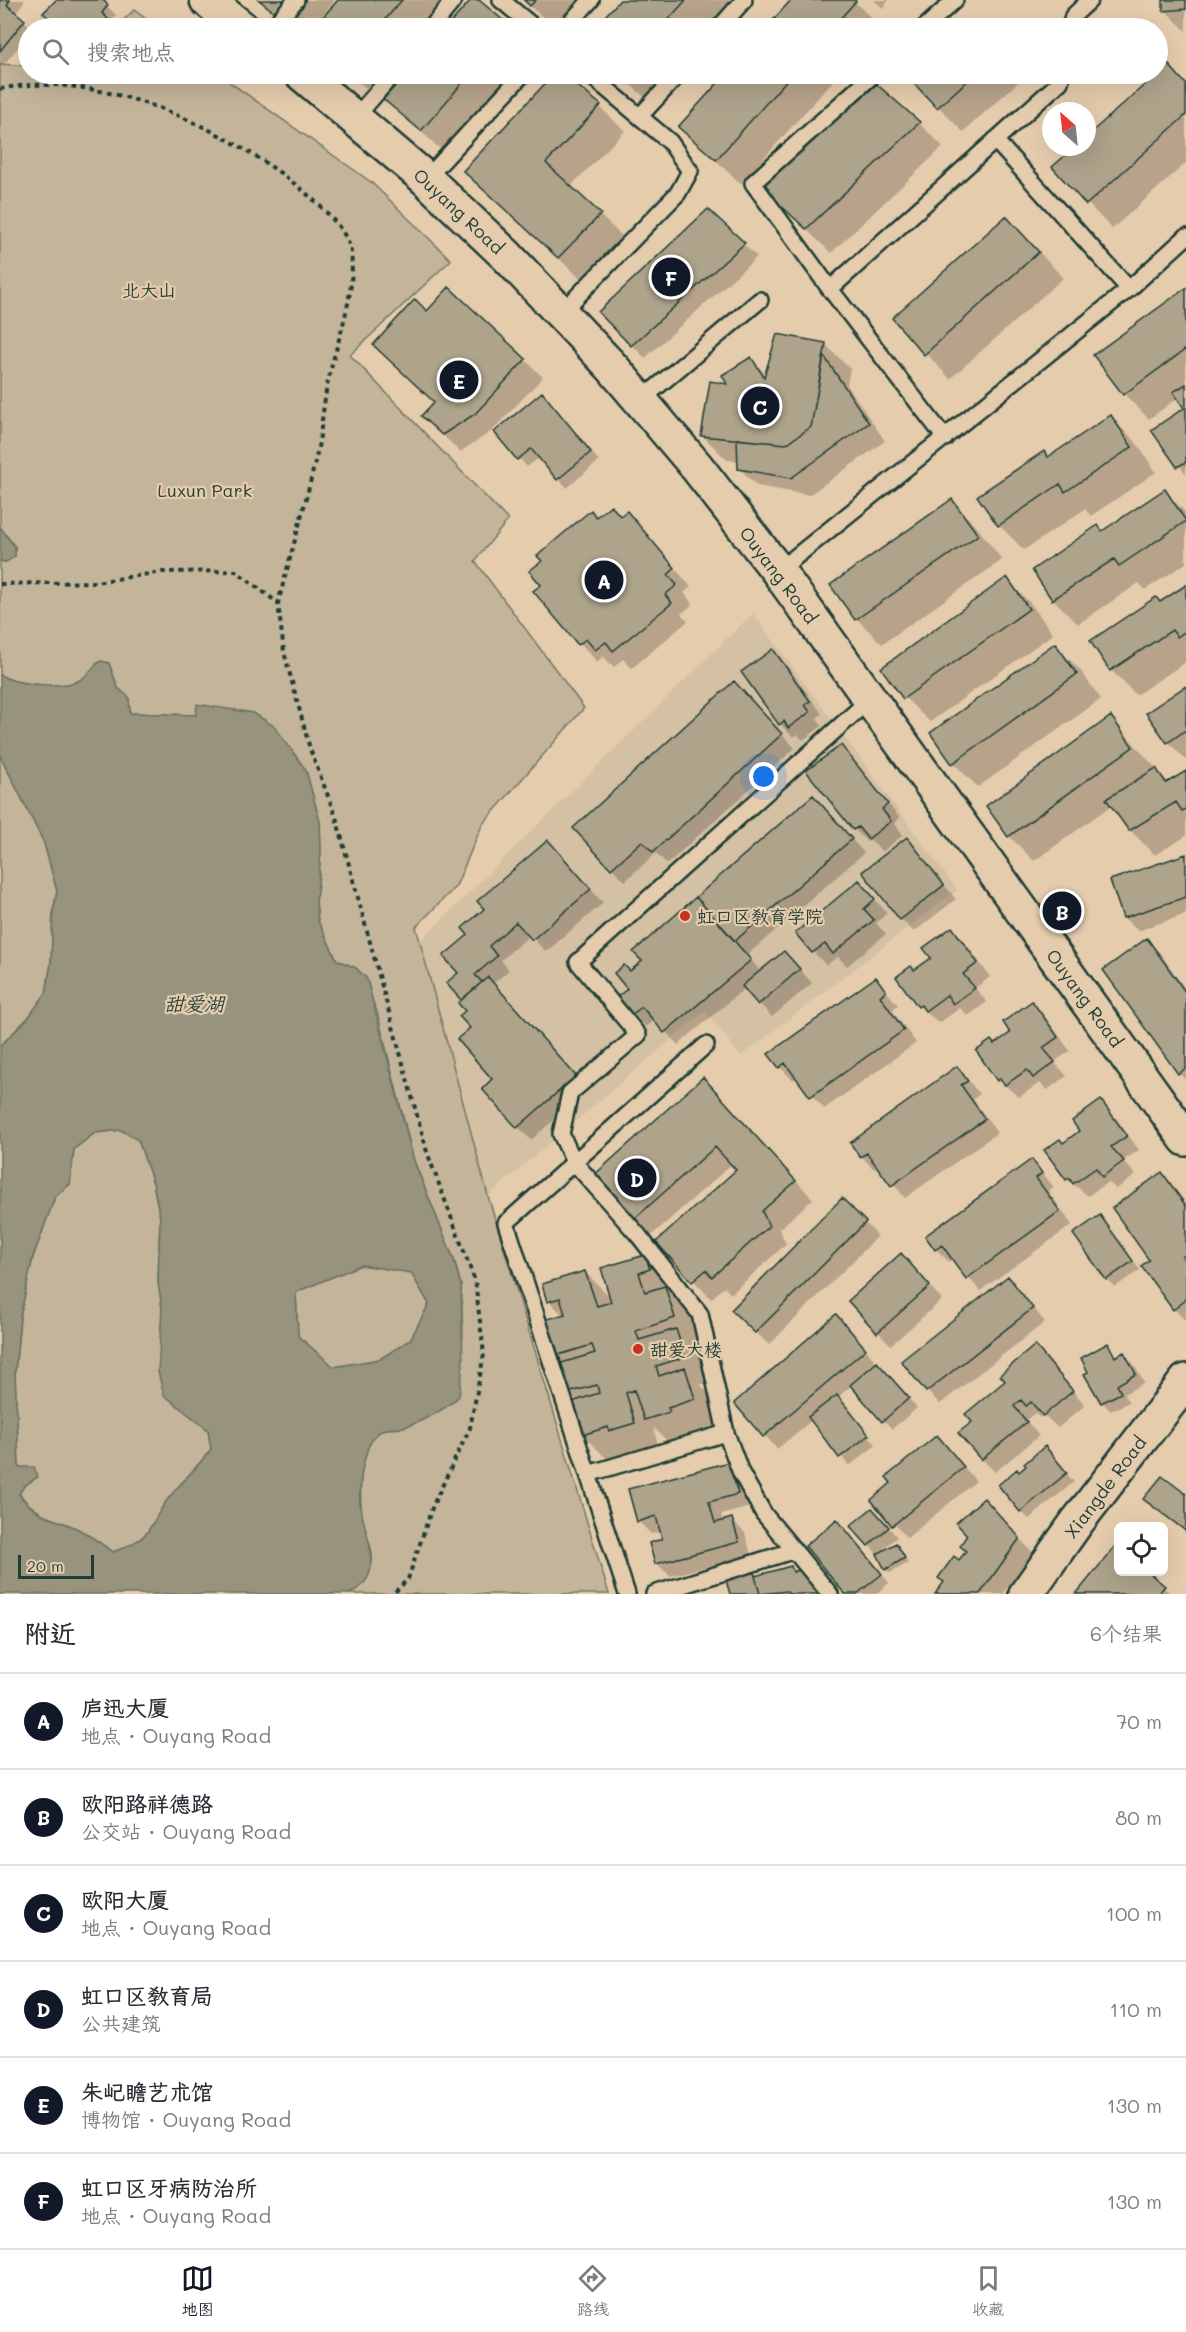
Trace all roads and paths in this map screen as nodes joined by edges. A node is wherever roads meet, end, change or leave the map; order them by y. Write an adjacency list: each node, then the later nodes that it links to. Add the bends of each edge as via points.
1 (207, 0): 9 (street)
2 (296, 0): 10 (lane)
3 (454, 0): 11 (lane)
4 (501, 0): 12 (lane)
5 (591, 0): 13 (lane)
6 (744, 0): 14 (lane)
7 (955, 0): 15 (lane)
8 (1090, 0): 16 (lane)
9 (230, 18)
10 (281, 18)
11 (439, 18)
12 (523, 18)
13 (574, 18)
14 (728, 18)
15 (935, 18)
16 (1072, 18)
17 (314, 84): 26 (street, Ouyang Road)
18 (384, 84): 26 (lane)
19 (514, 84): 28 (lane)
20 (601, 84): 25 (lane)
21 (670, 84): 25 (lane)
22 (863, 84): 30 (lane, via 753,183)
23 (1058, 84): 27 (lane)
24 (0, 89): 38 (path, via 70,87 130,98 196,122 244,149 298,187 330,215 351,251 347,308 329,379 317,453)
25 (640, 116): 33 (lane, via 670,142 690,171 678,193)
26 (355, 118): 28 (street, Ouyang Road)
27 (994, 140): 30 (lane); 31 (lane)
28 (426, 179): 33 (street, Ouyang Road)
29 (1186, 237): 31 (lane)
30 (830, 289): 35 (lane)
31 (1129, 289): 35 (lane)
32 (759, 300): 34 (lane)
33 (561, 313): 34 (street, Ouyang Road)
34 (640, 401): 36 (street, Ouyang Road)
35 (945, 438): 36 (lane)
36 (778, 571): 39 (street, Ouyang Road)
37 (0, 584): 38 (path, via 96,582 162,572 236,571)
38 (278, 603): 47 (path, via 286,663 310,749 336,817 427,1152 475,1281 483,1344 470,1428 433,1505 408,1579)
39 (870, 699): 41 (street, Ouyang Road); 42 (lane, via 579,962 638,1035 570,1093 561,1134)
40 (706, 1045): 42 (lane)
41 (1186, 1139)
42 (574, 1162): 44 (lane, via 700,1314); 45 (lane, via 506,1223)
43 (1186, 1381): 51 (street, Xiangde Road)
44 (726, 1433): 45 (lane); 46 (lane, via 752,1494)
45 (588, 1474): 48 (lane)
46 (792, 1551): 49 (lane); 50 (lane)
47 (393, 1594)
48 (627, 1594)
49 (654, 1594)
50 (830, 1594)
51 (1026, 1594)

